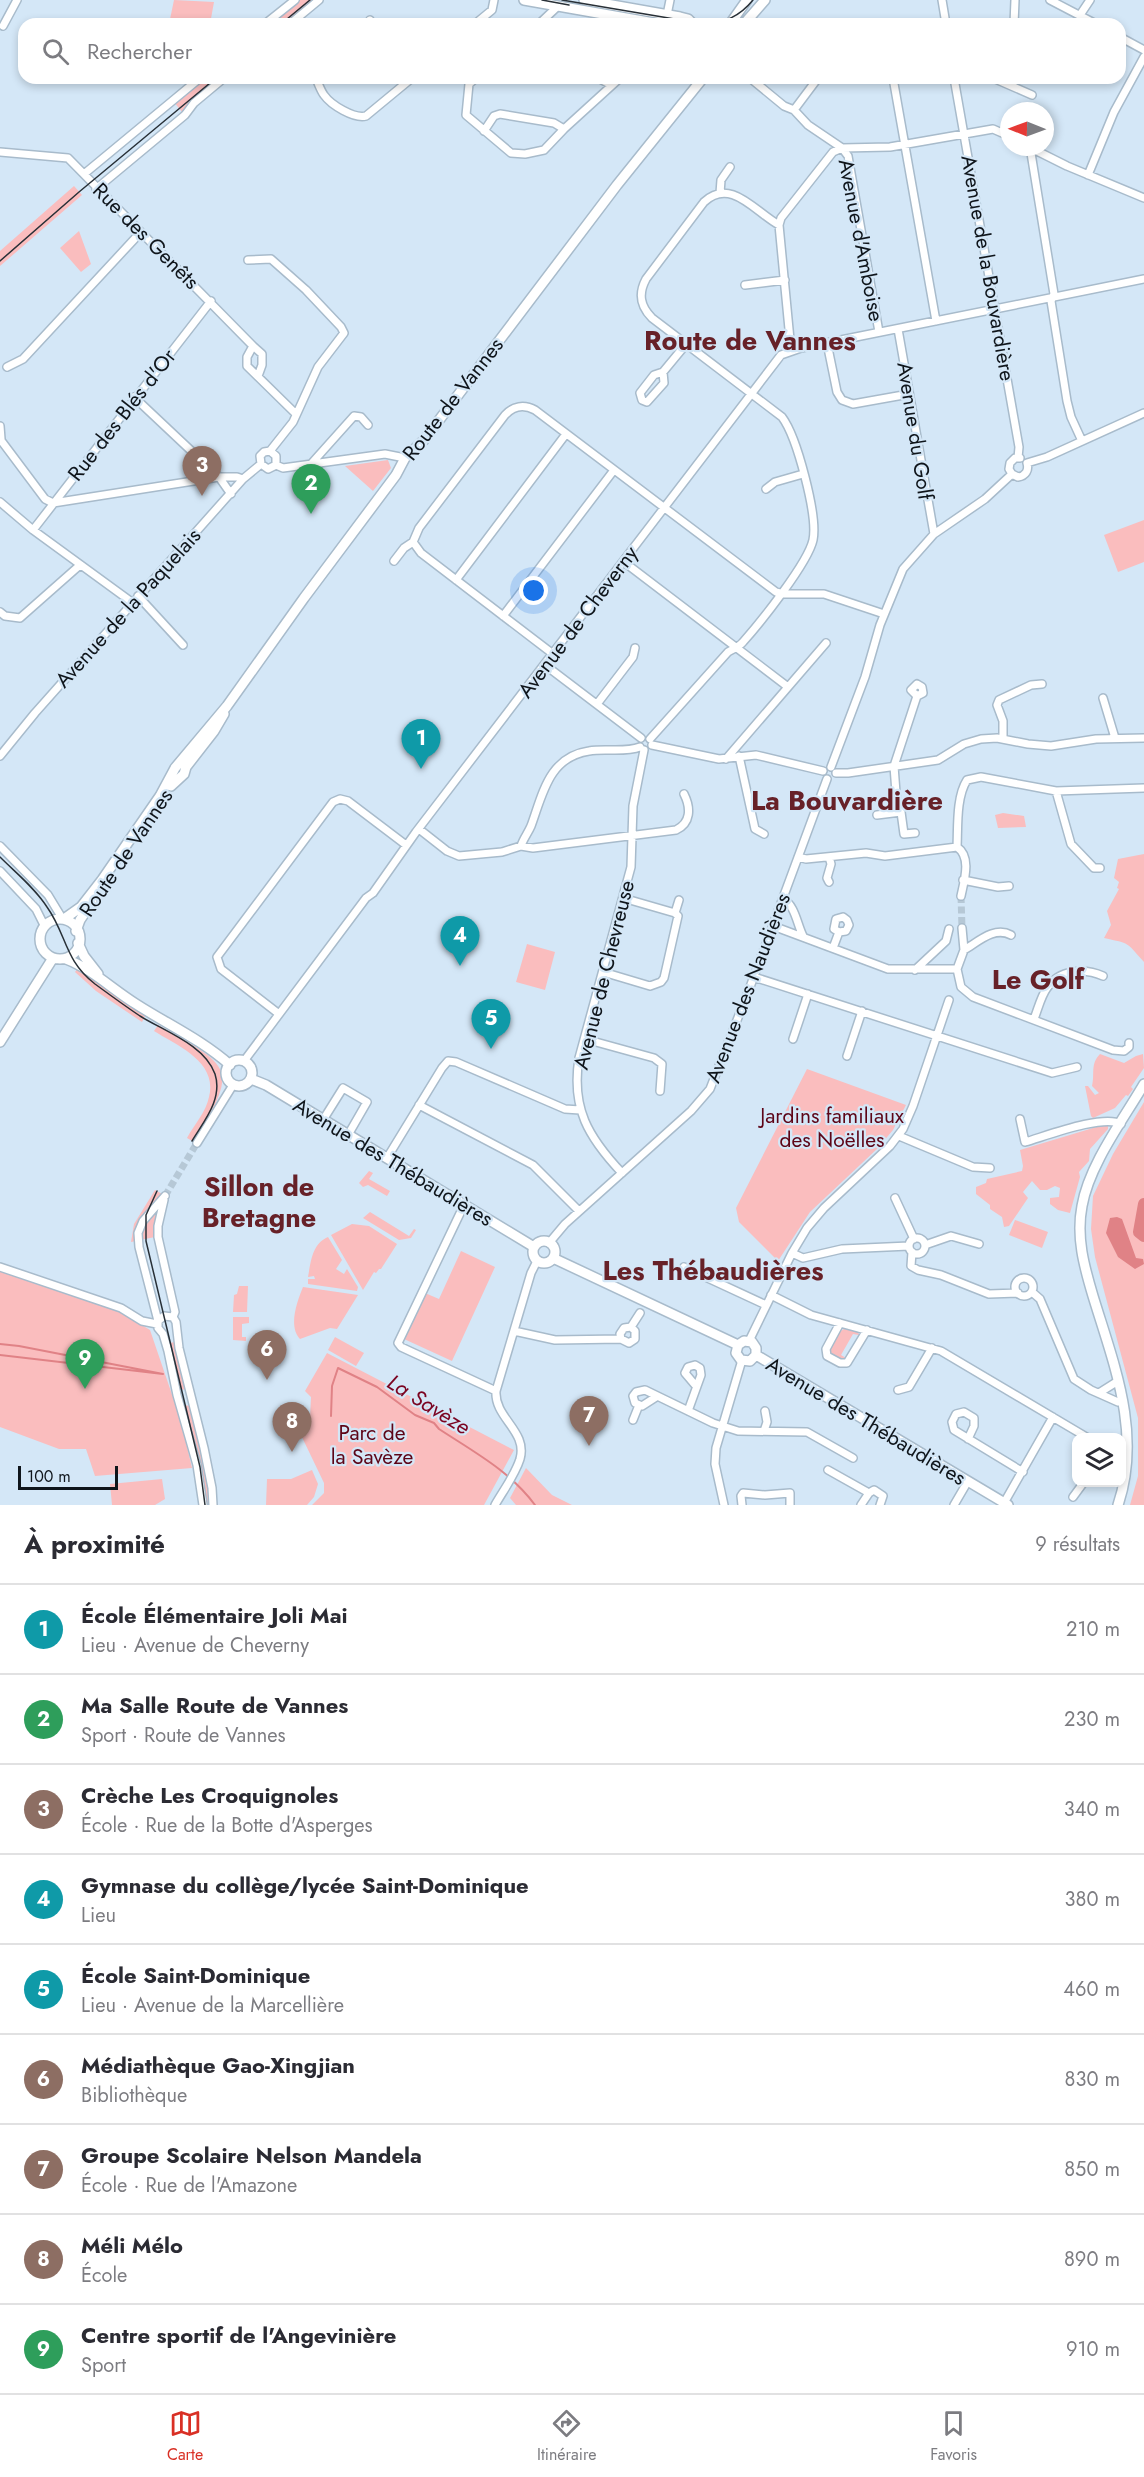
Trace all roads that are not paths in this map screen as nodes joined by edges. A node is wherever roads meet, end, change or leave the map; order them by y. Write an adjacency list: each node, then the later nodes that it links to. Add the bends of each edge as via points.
1 (17, 0): 28 (street)
2 (295, 0): 17 (street)
3 (319, 0): 18 (street)
4 (494, 0): 19 (street, via 492,10)
5 (524, 0): 14 (street)
6 (584, 0): 15 (street)
7 (670, 0): 15 (street)
8 (747, 0): 23 (street)
9 (765, 0): 24 (street)
10 (942, 0): 25 (street)
11 (1015, 0): 26 (street)
12 (1050, 0): 16 (street)
13 (1090, 0): 16 (street)
14 (558, 6): 20 (street); 21 (street)
15 (667, 15): 22 (street)
16 (1080, 15): 27 (street)
17 (272, 18)
18 (297, 18)
19 (483, 18)
20 (545, 18)
21 (626, 18)
22 (683, 18)
23 (734, 18)
24 (749, 18)
25 (945, 18)
26 (1014, 18)
27 (1085, 18)
28 (3, 26)
29 (1126, 40): 30 (street)
30 (1144, 50)
31 (1144, 57): 59 (street, via 1114,112)
32 (192, 84): 58 (street)
33 (218, 84): 60 (street)
34 (318, 84): 35 (street, via 324,96 360,117)
35 (405, 84)
36 (469, 84): 49 (street, via 466,116)
37 (694, 84): 46 (street, Route de Vannes)
38 (698, 84): 46 (street, Route de Vannes)
39 (757, 84): 47 (street)
40 (814, 84): 47 (street)
41 (894, 84): 52 (street)
42 (955, 84): 51 (street, Avenue de la Bouvardière)
43 (1012, 84): 45 (street)
44 (612, 85): 48 (street)
45 (1032, 95)
46 (686, 97): 93 (street, Route de Vannes, via 430,433)
47 (794, 110): 53 (street, via 808,125)
48 (564, 129): 49 (street, via 554,123 500,114); 49 (street, via 544,150 525,154 510,153)
49 (484, 131)
50 (1000, 131): 51 (street)
51 (965, 134): 52 (street); 71 (street, Avenue de la Bouvardière)
52 (905, 145): 53 (street); 72 (street)
53 (842, 148): 63 (street, via 833,152); 74 (street, Avenue d'Amboise, via 848,158)
54 (0, 152): 58 (street, via 56,156 68,159)
55 (1031, 156): 69 (street)
56 (1049, 156): 59 (street)
57 (730, 167): 61 (street, via 721,180)
58 (82, 172): 60 (street, Rue des Genêts)
59 (1088, 175): 62 (street)
60 (96, 189): 64 (street, Rue des Genêts)
61 (720, 193): 63 (street, via 738,196); 75 (street, via 704,201 642,287 641,300 646,311)
62 (1144, 198)
63 (779, 225): 67 (street)
64 (140, 233): 70 (street, Rue des Genêts); 79 (street, via 23,359)
65 (248, 260): 86 (street, via 272,259 344,333 318,367)
66 (1144, 279): 69 (street, Avenue de Cheverny)
67 (785, 280): 68 (street); 78 (street)
68 (745, 285)
69 (1053, 298): 71 (street, Avenue de Cheverny); 91 (street, via 1069,408)
70 (211, 301): 77 (street, Rue des Genêts); 84 (street, Rue des Blés d'Or)
71 (994, 309): 72 (street, Avenue de Cheverny); 94 (street, Avenue de la Bouvardière)
72 (936, 321): 73 (street, Avenue de Cheverny)
73 (898, 329): 74 (street, Avenue de Cheverny); 83 (street, Avenue du Golf)
74 (879, 332): 76 (street, Avenue de Cheverny)
75 (687, 343): 80 (street); 82 (street)
76 (827, 343): 78 (street, Avenue de Cheverny); 83 (street, via 842,400 852,404)
77 (253, 345): 81 (street, via 262,354); 81 (street, via 247,357 248,366)
78 (791, 351): 82 (street, Avenue de Cheverny, via 778,358)
79 (7, 367)
80 (663, 372)
81 (258, 376): 86 (street)
82 (752, 393): 100 (street, via 785,421); 108 (street, Avenue de Cheverny)
83 (909, 394): 110 (street, Avenue du Golf)
84 (134, 398): 102 (street); 107 (street, Rue des Blés d'Or)
85 (1144, 412): 91 (street)
86 (297, 414): 92 (street)
87 (368, 425): 97 (street, via 354,416)
88 (0, 426): 90 (street)
89 (566, 434): 99 (street); 111 (street, via 529,407 508,411 418,528); 115 (street)
90 (0, 439): 107 (street, via 45,499)
91 (1082, 441): 95 (street)
92 (270, 451): 96 (street, via 260,456); 98 (street, via 276,456)
93 (405, 458): 97 (street, via 385,454); 144 (street, Route de Vannes, via 227,706 222,720)
94 (1018, 458): 95 (street); 101 (street, via 1010,464)
95 (1027, 463): 101 (street, via 1024,474)
96 (261, 464): 98 (street, via 268,469); 103 (street, Avenue de la Paquelais)
97 (310, 464): 98 (street, via 283,468)
98 (276, 465)
99 (614, 470): 108 (street); 120 (street)
100 (803, 474): 104 (street, via 775,482); 116 (street, via 813,508 814,537 803,563)
101 (1012, 474): 110 (street, via 985,499)
102 (219, 477): 103 (street); 105 (street); 107 (street)
103 (243, 479): 105 (street, Avenue de la Paquelais)
104 (766, 489)
105 (231, 494): 117 (street, Avenue de la Paquelais)
106 (0, 502): 109 (street)
107 (53, 503): 109 (street, Rue des Blés d'Or)
108 (665, 508): 113 (street, Avenue de Cheverny); 116 (street)
109 (33, 530): 114 (street)
110 (934, 534): 119 (street, via 905,565)
111 (413, 542): 112 (street); 115 (street)
112 (394, 561)
113 (624, 562): 124 (street); 125 (street, Avenue de Cheverny)
114 (80, 565): 117 (street); 118 (street, via 20,618)
115 (456, 580): 120 (street)
116 (780, 594): 119 (street, via 824,594); 124 (street)
117 (136, 599): 122 (street); 140 (street, Avenue de la Paquelais)
118 (0, 612)
119 (884, 614): 143 (street)
120 (503, 616): 125 (street)
121 (826, 643): 128 (street)
122 (183, 645)
123 (635, 648): 131 (street, via 633,657)
124 (735, 648): 128 (street); 136 (street, via 711,670)
125 (553, 654): 126 (street, Avenue de Cheverny)
126 (545, 665): 131 (street); 152 (street, Avenue de Cheverny)
127 (1042, 684): 135 (street, via 999,700)
128 (788, 687): 137 (street)
129 (917, 696): 142 (street)
130 (1103, 699): 133 (street)
131 (597, 704): 132 (street)
132 (641, 738): 136 (street, via 645,736); 138 (street)
133 (1115, 738): 134 (street); 135 (street, via 1051,746)
134 (1144, 738)
135 (1003, 739): 142 (street, via 976,740 938,760)
136 (651, 742): 138 (street, via 649,749); 141 (street)
137 (740, 743): 139 (street); 141 (street)
138 (642, 749): 155 (street, Avenue de Chevreuse, via 633,806); 158 (street, via 585,751 563,761 544,787)
139 (742, 755): 141 (street); 145 (street); 154 (street, via 755,829)
140 (0, 756)
141 (726, 759)
142 (894, 766): 143 (street); 150 (street, via 897,806)
143 (834, 770): 145 (street, via 826,767); 146 (street, via 833,778)
144 (179, 771): 172 (street, Route de Vannes, via 96,889 77,911); 178 (street, Route de Vannes)
145 (823, 771): 146 (street)
146 (826, 779): 160 (street, Avenue des Naudières)
147 (1144, 788): 148 (street)
148 (1056, 791): 159 (street, via 981,777 968,780 961,793); 162 (street, via 1071,844 1094,868)
149 (684, 794): 155 (street, via 689,818 682,827)
150 (901, 812): 151 (street); 153 (street, via 904,834)
151 (877, 815)
152 (418, 829): 156 (street, Avenue de Cheverny); 158 (street, via 459,856)
153 (915, 833)
154 (764, 834)
155 (633, 836): 158 (street, via 533,848); 168 (street, Avenue de Chevreuse, via 632,867)
156 (406, 845): 198 (street, Avenue de Cheverny); 198 (street, via 348,801 336,800 326,811 217,957 221,969)
157 (0, 846): 172 (street, via 48,896)
158 (521, 846)
159 (957, 847): 161 (street); 164 (street, via 964,855)
160 (798, 857): 161 (street); 169 (street, Avenue des Naudières)
161 (829, 857): 165 (street)
162 (1100, 868)
163 (0, 871): 173 (street, via 31,902)
164 (963, 880): 166 (street); 167 (street)
165 (829, 882)
166 (1009, 886)
167 (961, 896)
168 (623, 898): 171 (street); 191 (street, Avenue de Chevreuse)
169 (783, 899): 174 (street, Avenue des Naudières); 175 (street, via 790,904)
170 (679, 900): 171 (street)
171 (675, 913): 191 (street, via 679,922 662,982 650,986)
172 (63, 919): 173 (street); 178 (street)
173 (44, 925): 186 (street, via 41,936)
174 (773, 926): 179 (street); 193 (street, Avenue des Naudières)
175 (799, 926): 179 (street); 182 (street)
176 (962, 928): 185 (street)
177 (949, 929): 190 (street, via 942,945)
178 (76, 931): 183 (street)
179 (788, 931): 182 (street)
180 (839, 932): 184 (street)
181 (1011, 935): 185 (street, via 989,935)
182 (803, 936): 184 (street)
183 (78, 943): 188 (street, via 75,953); 194 (street)
184 (833, 948): 190 (street, via 888,969)
185 (964, 950): 189 (street)
186 (45, 951): 187 (street); 200 (street, via 39,969)
187 (53, 958): 188 (street); 204 (street)
188 (66, 959): 194 (street)
189 (957, 969): 190 (street); 199 (street, via 961,987 969,994)
190 (915, 970)
191 (603, 972): 203 (street, Avenue de Chevreuse)
192 (1103, 976): 199 (street, via 1075,971 1053,981 1045,989)
193 (754, 977): 195 (street); 224 (street, Avenue des Naudières, via 707,1093)
194 (101, 978): 208 (street)
195 (808, 994): 197 (street); 202 (street)
196 (949, 1000): 201 (street)
197 (862, 1011): 201 (street); 206 (street)
198 (279, 1014): 207 (street, Avenue de Cheverny)
199 (1034, 1019): 205 (street, via 1113,1050 1124,1051)
200 (0, 1032)
201 (938, 1035): 209 (street, via 1052,1073); 220 (street, via 914,1106)
202 (793, 1039)
203 (585, 1040): 213 (street, via 654,1058 662,1064); 215 (street, Avenue de Chevreuse, via 578,1071)
204 (0, 1042)
205 (1129, 1043)
206 (847, 1056)
207 (244, 1061): 208 (street); 210 (street, via 252,1070)
208 (230, 1065): 212 (street, via 226,1074)
209 (1077, 1067)
210 (251, 1079): 212 (street, via 242,1086); 217 (street, Avenue des Thébaudières)
211 (1144, 1084): 218 (street)
212 (233, 1085): 221 (street)
213 (660, 1091)
214 (419, 1106): 215 (street, via 444,1065 451,1061 565,1109); 222 (street); 227 (street, via 533,1165)
215 (580, 1110): 224 (street, Avenue de Chevreuse, via 594,1139)
216 (1020, 1119): 218 (street, via 1025,1142 1104,1121)
217 (323, 1120): 219 (street, Avenue des Thébaudières); 219 (street, via 343,1088 367,1102)
218 (1121, 1124): 258 (street, via 1086,1190 1080,1233 1085,1269)
219 (348, 1135): 222 (street, Avenue des Thébaudières)
220 (899, 1136): 223 (street, via 972,1167); 234 (street, via 818,1215)
221 (197, 1143)
222 (387, 1158): 226 (street, Avenue des Thébaudières)
223 (990, 1168)
224 (622, 1173): 227 (street, Avenue des Naudières)
225 (896, 1198): 228 (street)
226 (464, 1205): 232 (street, Avenue des Thébaudières); 261 (street, via 398,1343)
227 (579, 1211): 229 (street, Avenue des Naudières)
228 (914, 1239): 231 (street, via 921,1239); 233 (street)
229 (549, 1243): 232 (street, via 541,1242); 235 (street, via 554,1250)
230 (979, 1244): 231 (street, via 951,1236)
231 (925, 1245): 233 (street, via 921,1253)
232 (534, 1247): 236 (street)
233 (910, 1249): 234 (street, via 842,1249 803,1258); 240 (street, via 913,1268 989,1294)
234 (792, 1253): 241 (street)
235 (553, 1258): 236 (street, via 545,1263); 254 (street)
236 (537, 1261): 250 (street)
237 (0, 1267): 245 (street, via 121,1308 142,1321)
238 (684, 1267): 242 (street)
239 (1032, 1292): 240 (street, via 1023,1296); 240 (street, via 1031,1282 1022,1279 1016,1287); 262 (street, via 1040,1299 1074,1379)
240 (1018, 1293)
241 (771, 1295): 242 (street); 246 (street, via 800,1311)
242 (766, 1305): 253 (street)
243 (640, 1313): 247 (street)
244 (173, 1317): 245 (street, via 164,1316); 245 (street, via 158,1237 165,1196 143,1221 138,1233); 248 (street)
245 (158, 1323): 251 (street)
246 (840, 1323): 249 (street); 249 (street, via 826,1349 828,1356 840,1363 847,1362)
247 (631, 1328): 252 (street, via 622,1329); 252 (street, via 636,1334 633,1341 626,1343)
248 (176, 1329): 251 (street, via 172,1334); 283 (street, via 213,1488)
249 (867, 1330): 255 (street)
250 (514, 1331): 252 (street, via 555,1340); 261 (street)
251 (163, 1334): 282 (street, via 197,1465)
252 (621, 1339)
253 (749, 1341): 254 (street); 256 (street, via 756,1347)
254 (738, 1345): 257 (street, via 736,1353)
255 (932, 1348): 260 (street, via 909,1387); 268 (street)
256 (756, 1355): 257 (street, via 750,1361); 277 (street, Avenue des Thébaudières)
257 (742, 1360): 270 (street)
258 (1118, 1381): 262 (street); 264 (street)
259 (696, 1386): 266 (street)
260 (898, 1390)
261 (496, 1391): 284 (street, via 499,1409 517,1433 521,1446 519,1461)
262 (1099, 1393): 264 (street)
263 (656, 1397): 265 (street); 265 (street, via 645,1390 636,1392 633,1399); 266 (street)
264 (1124, 1402): 291 (street, via 1128,1450)
265 (639, 1406): 269 (street)
266 (688, 1411): 270 (street)
267 (765, 1411): 271 (street)
268 (1053, 1417): 272 (street); 276 (street)
269 (633, 1420)
270 (722, 1426): 271 (street, via 738,1431); 285 (street, via 715,1464)
271 (764, 1431): 274 (street, via 807,1432)
272 (1081, 1433)
273 (968, 1439): 276 (street)
274 (853, 1458)
275 (828, 1470): 279 (street)
276 (1023, 1472): 281 (street)
277 (968, 1481): 281 (street, Avenue des Thébaudières); 290 (street)
278 (1081, 1487): 280 (street)
279 (869, 1493): 288 (street); 289 (street, via 874,1490 883,1496)
280 (1074, 1497)
281 (1006, 1504)
282 (202, 1505)
283 (213, 1505)
284 (495, 1505)
285 (724, 1505)
286 (742, 1505): 287 (street, via 743,1493 785,1492 790,1493)
287 (790, 1505)
288 (861, 1505)
289 (880, 1505)
290 (954, 1505)
291 (1118, 1505)

